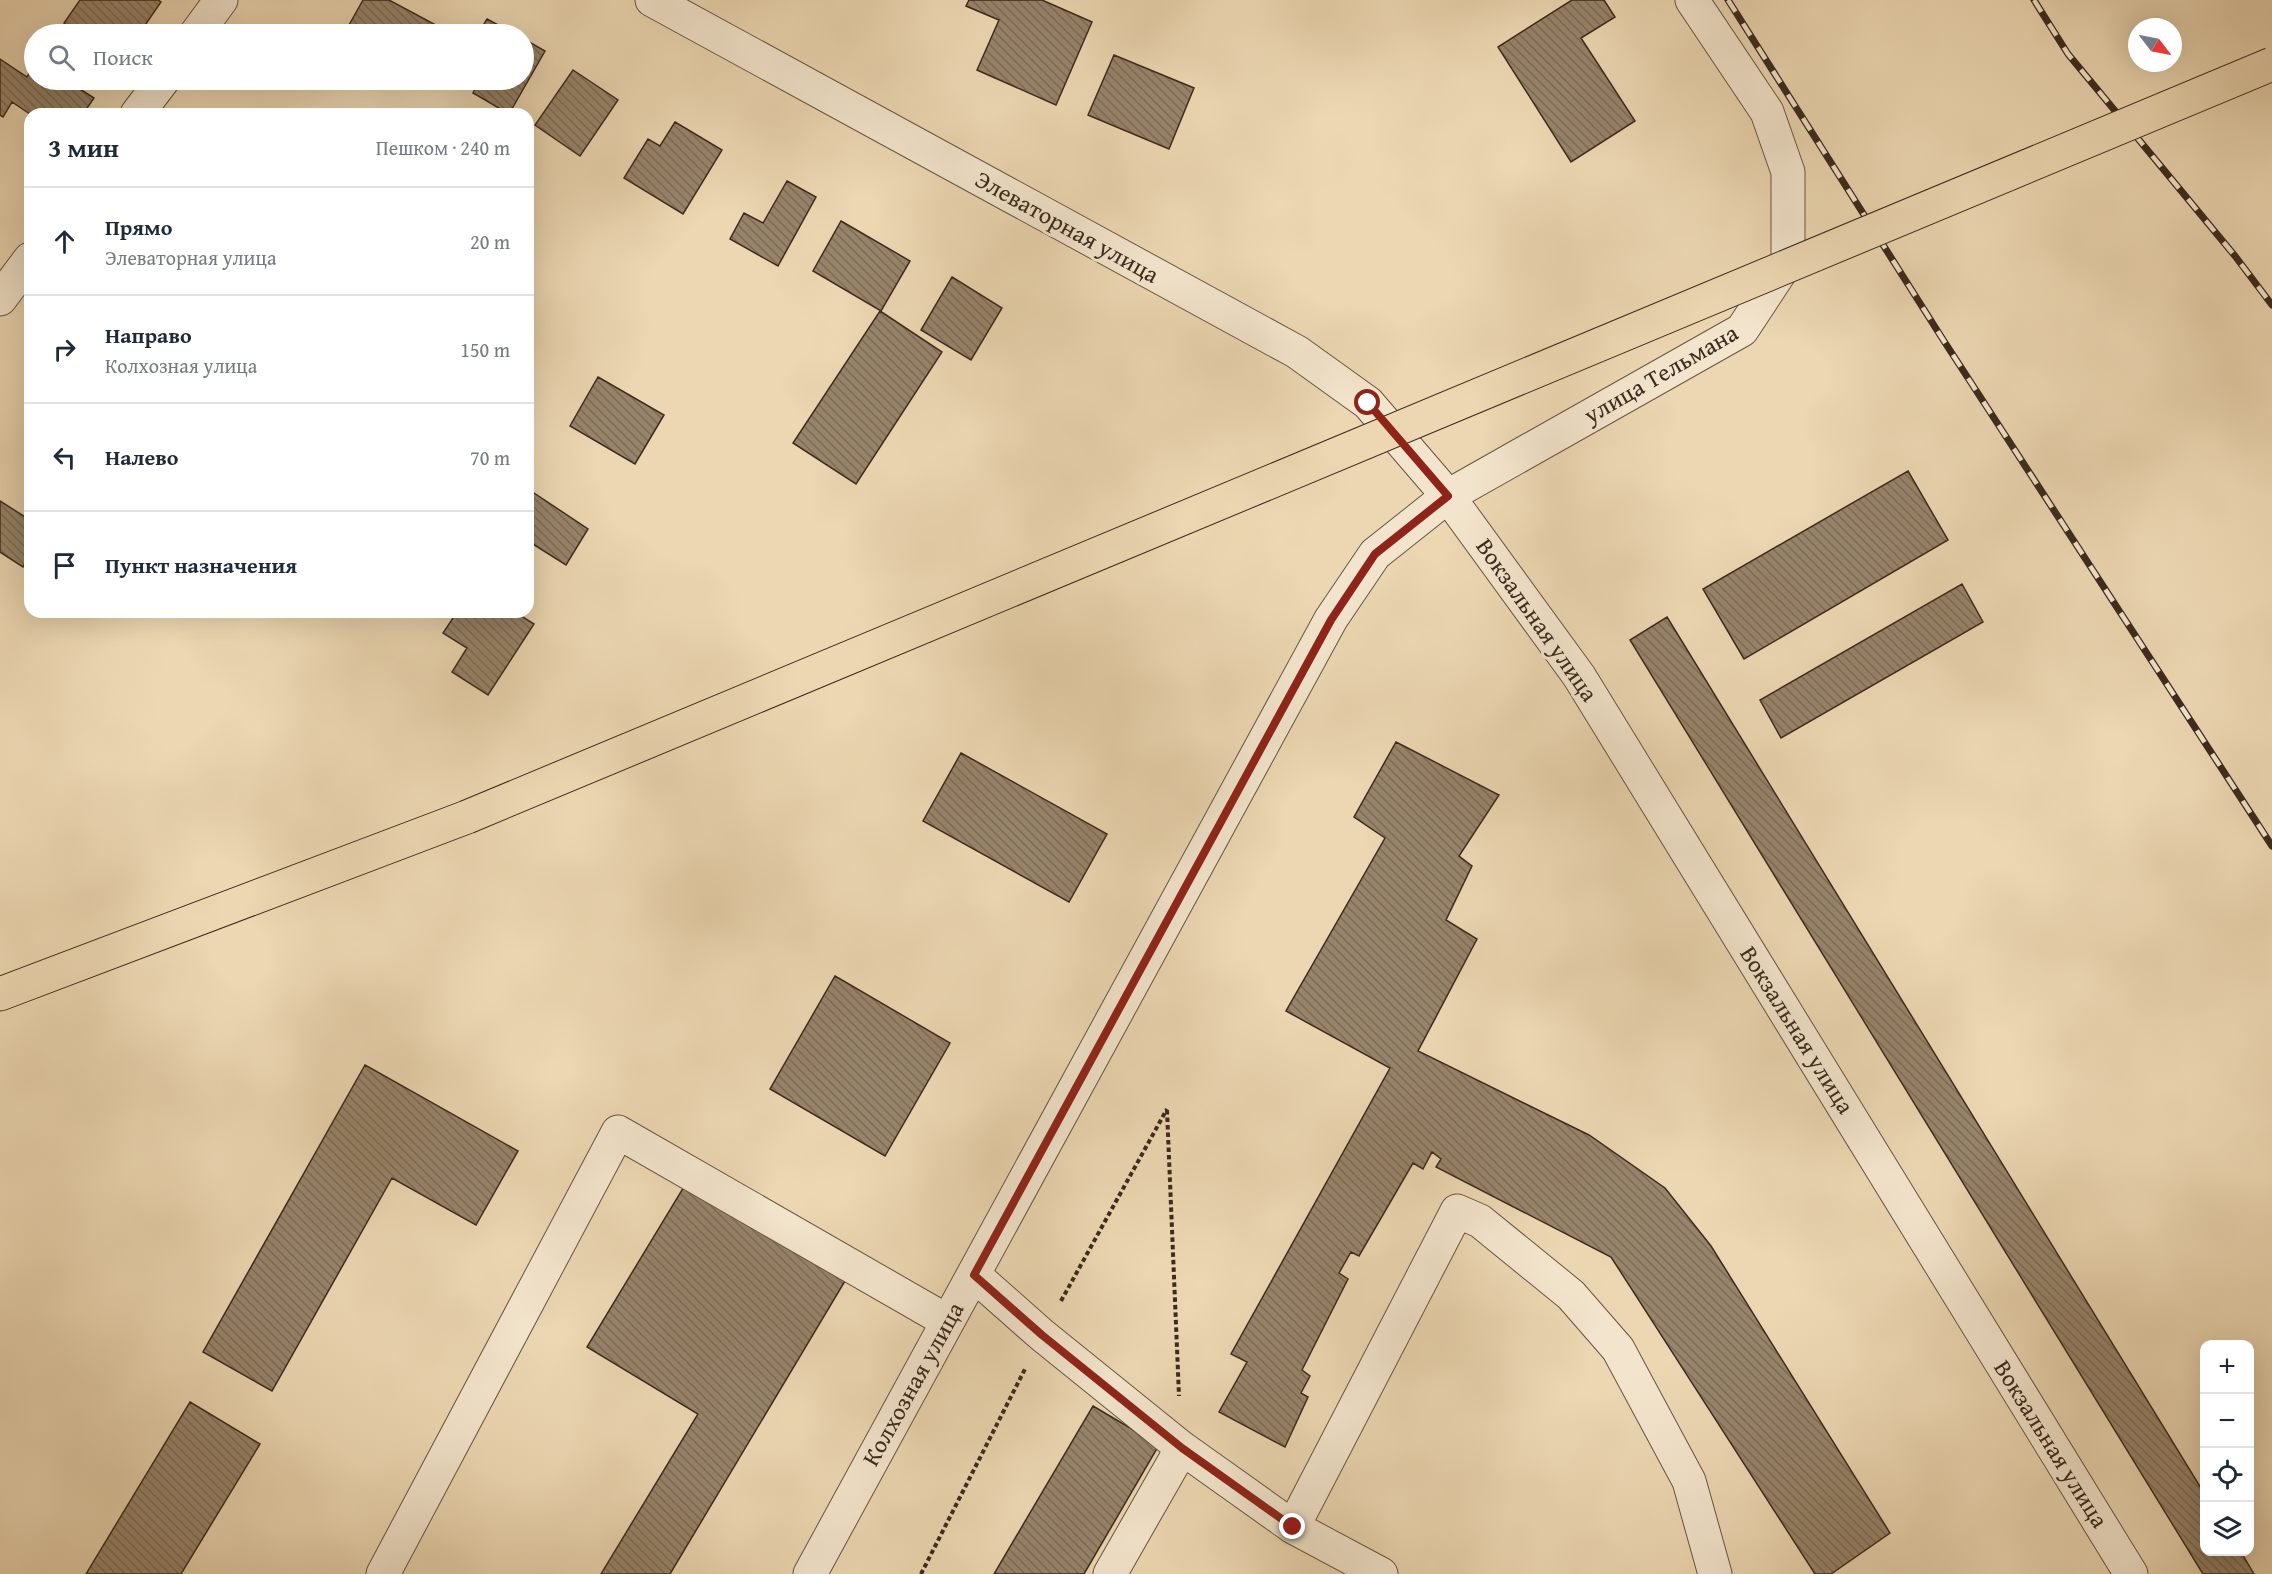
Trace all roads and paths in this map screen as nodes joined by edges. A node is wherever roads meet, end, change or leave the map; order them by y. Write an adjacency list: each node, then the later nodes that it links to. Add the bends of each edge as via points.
1 (221, 0): 4 (street)
2 (652, 0): 10 (street, Элеваторная улица, via 1297,352 1368,403)
3 (1692, 0): 10 (street, улица Тельмана, via 1767,112 1788,172 1788,260 1742,330)
4 (203, 24)
5 (2272, 64): 11 (main road, bridge, via 467,817)
6 (155, 90): 7 (street)
7 (142, 108)
8 (24, 267): 9 (street)
9 (0, 300)
10 (1448, 496): 13 (street, Колхозная улица, via 1375,554 1331,620); 22 (street, Вокзальная улица, via 1579,675)
11 (1, 993)
12 (1167, 1109): 15 (path)
13 (974, 1275): 14 (street, Колхозная улица); 15 (street)
14 (947, 1321): 17 (street, via 618,1132); 18 (street, Колхозная улица)
15 (1182, 1448): 16 (street); 19 (street)
16 (1293, 1527): 20 (street); 21 (street, via 1457,1211 1480,1221 1571,1295 1618,1349 1689,1481)
17 (383, 1574)
18 (810, 1574)
19 (1110, 1574)
20 (1381, 1574)
21 (1715, 1574)
22 (2131, 1574)

